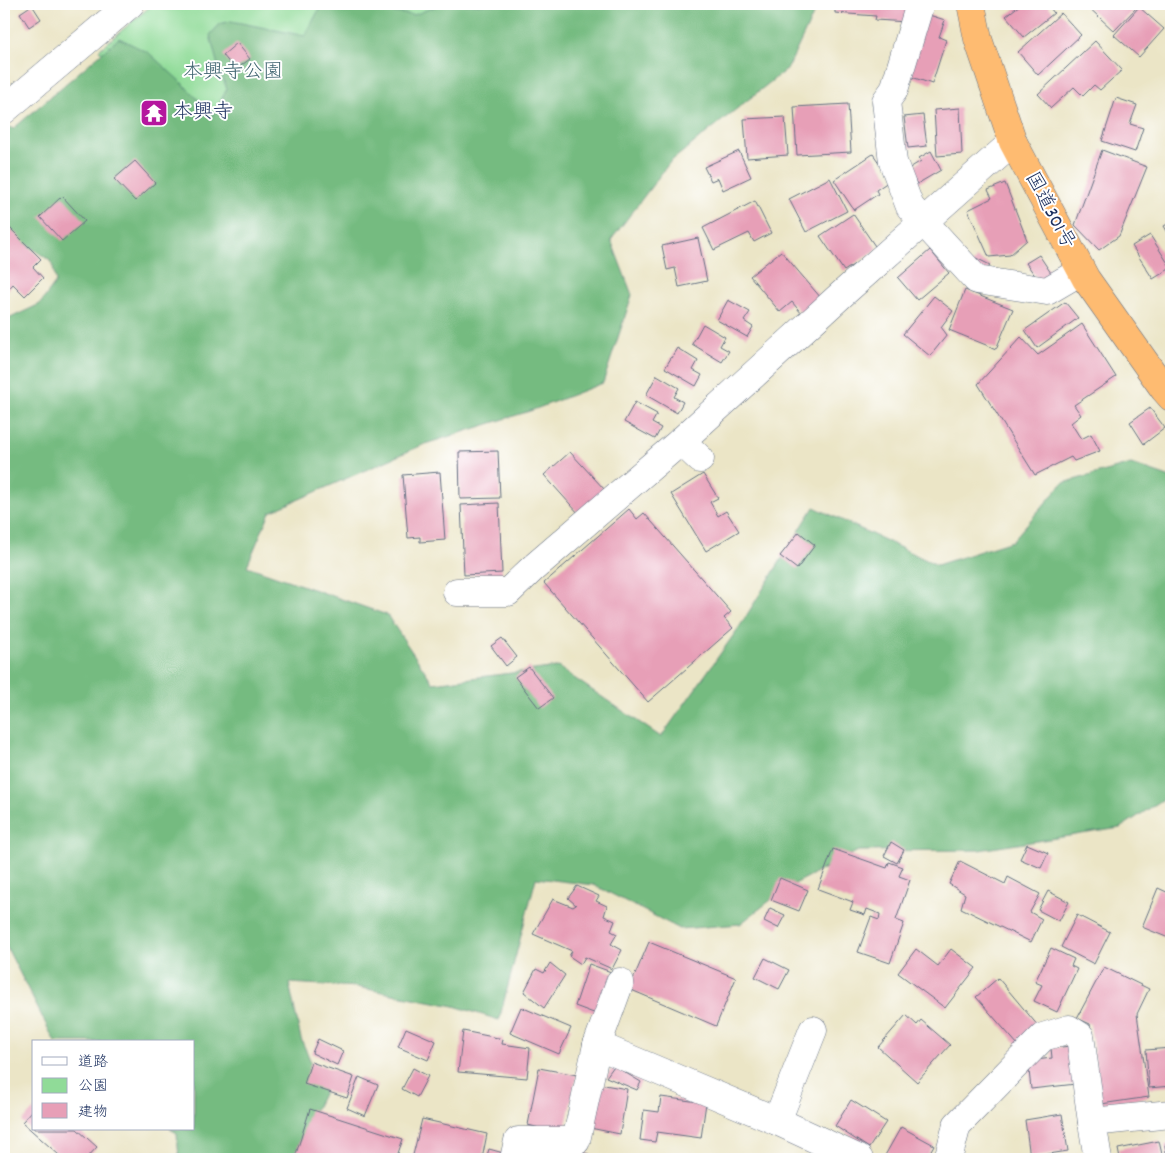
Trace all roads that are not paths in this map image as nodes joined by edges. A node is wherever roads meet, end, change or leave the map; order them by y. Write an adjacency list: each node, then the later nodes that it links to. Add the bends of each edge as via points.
1 (130, 4): 4 (street)
2 (920, 4): 6 (street, via 894,90 886,100 892,162 910,207)
3 (971, 4): 5 (highway, 国道301号, via 978,39)
4 (4, 110)
5 (1013, 142): 6 (street); 7 (highway, 国道301号)
6 (924, 222): 7 (street, via 977,280 1047,291); 9 (street)
7 (1081, 271): 8 (highway, 国道301号)
8 (1171, 397)
9 (681, 441): 10 (street); 11 (street, via 508,592)
10 (700, 459)
11 (458, 592)
12 (620, 982): 14 (street)
13 (813, 1030): 16 (street)
14 (597, 1045): 16 (street); 18 (street, via 576,1141 518,1141)
15 (1171, 1114): 17 (street)
16 (777, 1121): 19 (street)
17 (1092, 1122): 20 (street, via 1080,1036 1069,1029 1043,1037 958,1125); 21 (street)
18 (514, 1159)
19 (859, 1159)
20 (948, 1159)
21 (1098, 1159)

